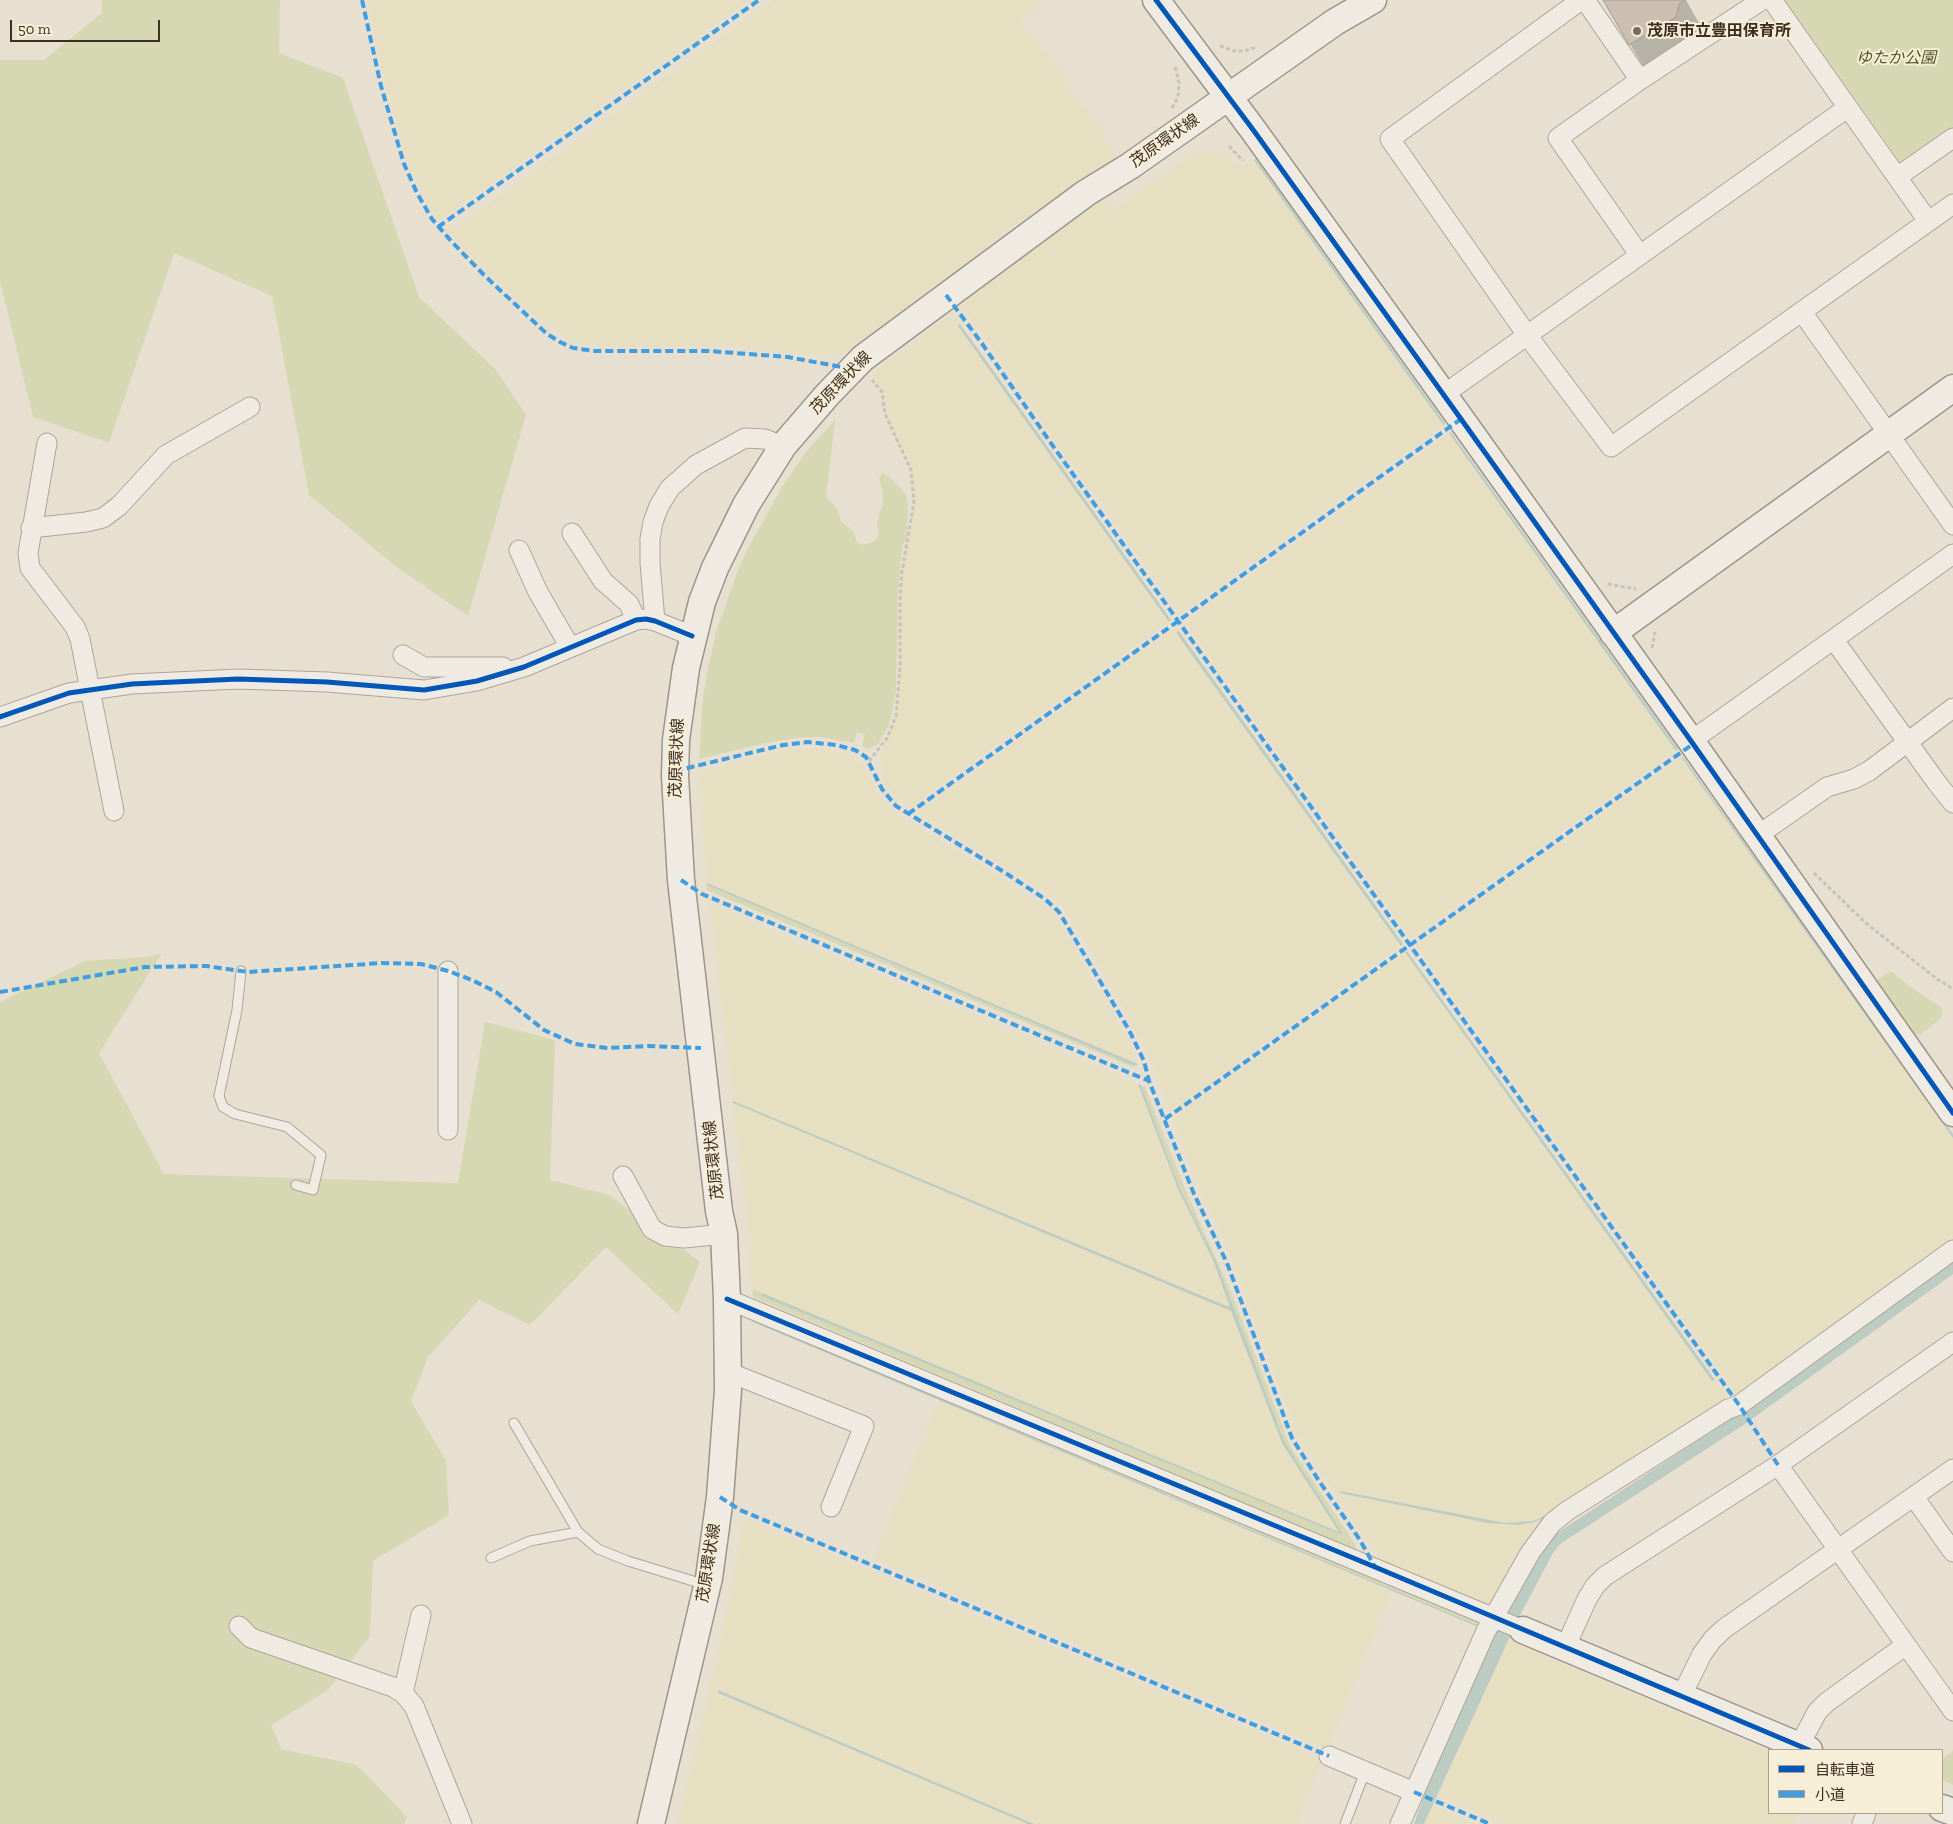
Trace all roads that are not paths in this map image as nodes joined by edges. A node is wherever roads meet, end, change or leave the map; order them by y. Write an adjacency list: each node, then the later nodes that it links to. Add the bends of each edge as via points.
1 (1156, 0): 8 (main road)
2 (1373, 0): 8 (main road, 茂原環状線)
3 (1581, 0): 16 (street, via 1390,140)
4 (1585, 0): 7 (street)
5 (1762, 0): 7 (street)
6 (1772, 0): 9 (street)
7 (1640, 80): 14 (street, via 1558,138)
8 (1228, 97): 18 (main road); 22 (main road, 茂原環状線, via 1086,193 858,362)
9 (1847, 108): 11 (street); 14 (street)
10 (1953, 138): 11 (street)
11 (1897, 177): 13 (street)
12 (1953, 204): 13 (street)
13 (1928, 221): 15 (street)
14 (1639, 254): 16 (street)
15 (1802, 312): 16 (street, via 1611,447); 20 (street)
16 (1527, 335): 18 (street)
17 (1953, 388): 20 (main road)
18 (1443, 395): 29 (main road)
19 (250, 407): 24 (street, via 166,455 119,506 103,518)
20 (1889, 434): 23 (street); 29 (main road)
21 (47, 443): 24 (street)
22 (783, 446): 28 (street, via 765,439 745,438 696,465 670,488 653,522); 30 (main road, 茂原環状線, via 763,474 730,536 702,602)
23 (1953, 525)
24 (31, 528): 35 (street, via 30,568 75,627)
25 (572, 533): 28 (street, via 602,580)
26 (519, 550): 32 (street, via 538,592)
27 (1953, 554): 31 (street)
28 (645, 620): 30 (street); 32 (street)
29 (1613, 633): 38 (main road)
30 (692, 636): 49 (main road, 茂原環状線, via 676,740 676,811 681,880)
31 (1834, 640): 38 (street); 39 (street)
32 (570, 647): 34 (street)
33 (403, 655): 34 (street, via 424,667)
34 (524, 667): 35 (street, via 477,681 424,690 238,679 132,684)
35 (90, 690): 37 (street, via 69,692); 41 (street)
36 (1953, 708): 39 (street)
37 (0, 717)
38 (1691, 741): 42 (main road)
39 (1907, 741): 40 (street); 42 (street, via 1869,771 1827,787)
40 (1953, 803)
41 (114, 811)
42 (1757, 836): 45 (main road)
43 (241, 971): 48 (lane, via 237,1010 218,1096 223,1107 235,1114 287,1126 321,1155 313,1190)
44 (448, 971): 46 (street)
45 (1953, 1113)
46 (448, 1130)
47 (623, 1176): 49 (street, via 652,1229 665,1236 684,1238)
48 (296, 1185)
49 (724, 1234): 51 (main road, 茂原環状線)
50 (1953, 1250): 65 (street, via 1739,1405 1552,1523 1530,1553)
51 (727, 1299): 53 (main road, 茂原環状線); 65 (street)
52 (1953, 1342): 55 (street)
53 (728, 1372): 58 (street, via 864,1426); 63 (main road, 茂原環状線, via 720,1497)
54 (514, 1423): 59 (lane)
55 (1778, 1465): 60 (street); 69 (street, via 1605,1576 1587,1599)
56 (1953, 1469): 57 (street)
57 (1914, 1497): 60 (street); 61 (street)
58 (831, 1507)
59 (578, 1532): 62 (lane, via 530,1541); 63 (lane, via 598,1549)
60 (1838, 1549): 68 (street); 71 (street, via 1713,1639)
61 (1953, 1552)
62 (491, 1558)
63 (707, 1586): 78 (main road, 茂原環状線)
64 (421, 1615): 70 (street)
65 (1495, 1618): 67 (street); 76 (street, via 1486,1631)
66 (239, 1626): 70 (street, via 251,1638)
67 (1523, 1630): 69 (main road)
68 (1906, 1645): 72 (street); 73 (street, via 1817,1712)
69 (1565, 1648): 71 (main road)
70 (403, 1693): 77 (street, via 414,1706)
71 (1681, 1697): 73 (main road)
72 (1953, 1711)
73 (1804, 1748)
74 (1329, 1756): 75 (street)
75 (1365, 1772): 76 (street); 79 (lane)
76 (1414, 1792): 80 (street)
77 (462, 1824)
78 (651, 1824)
79 (1345, 1824)
80 (1400, 1824)

